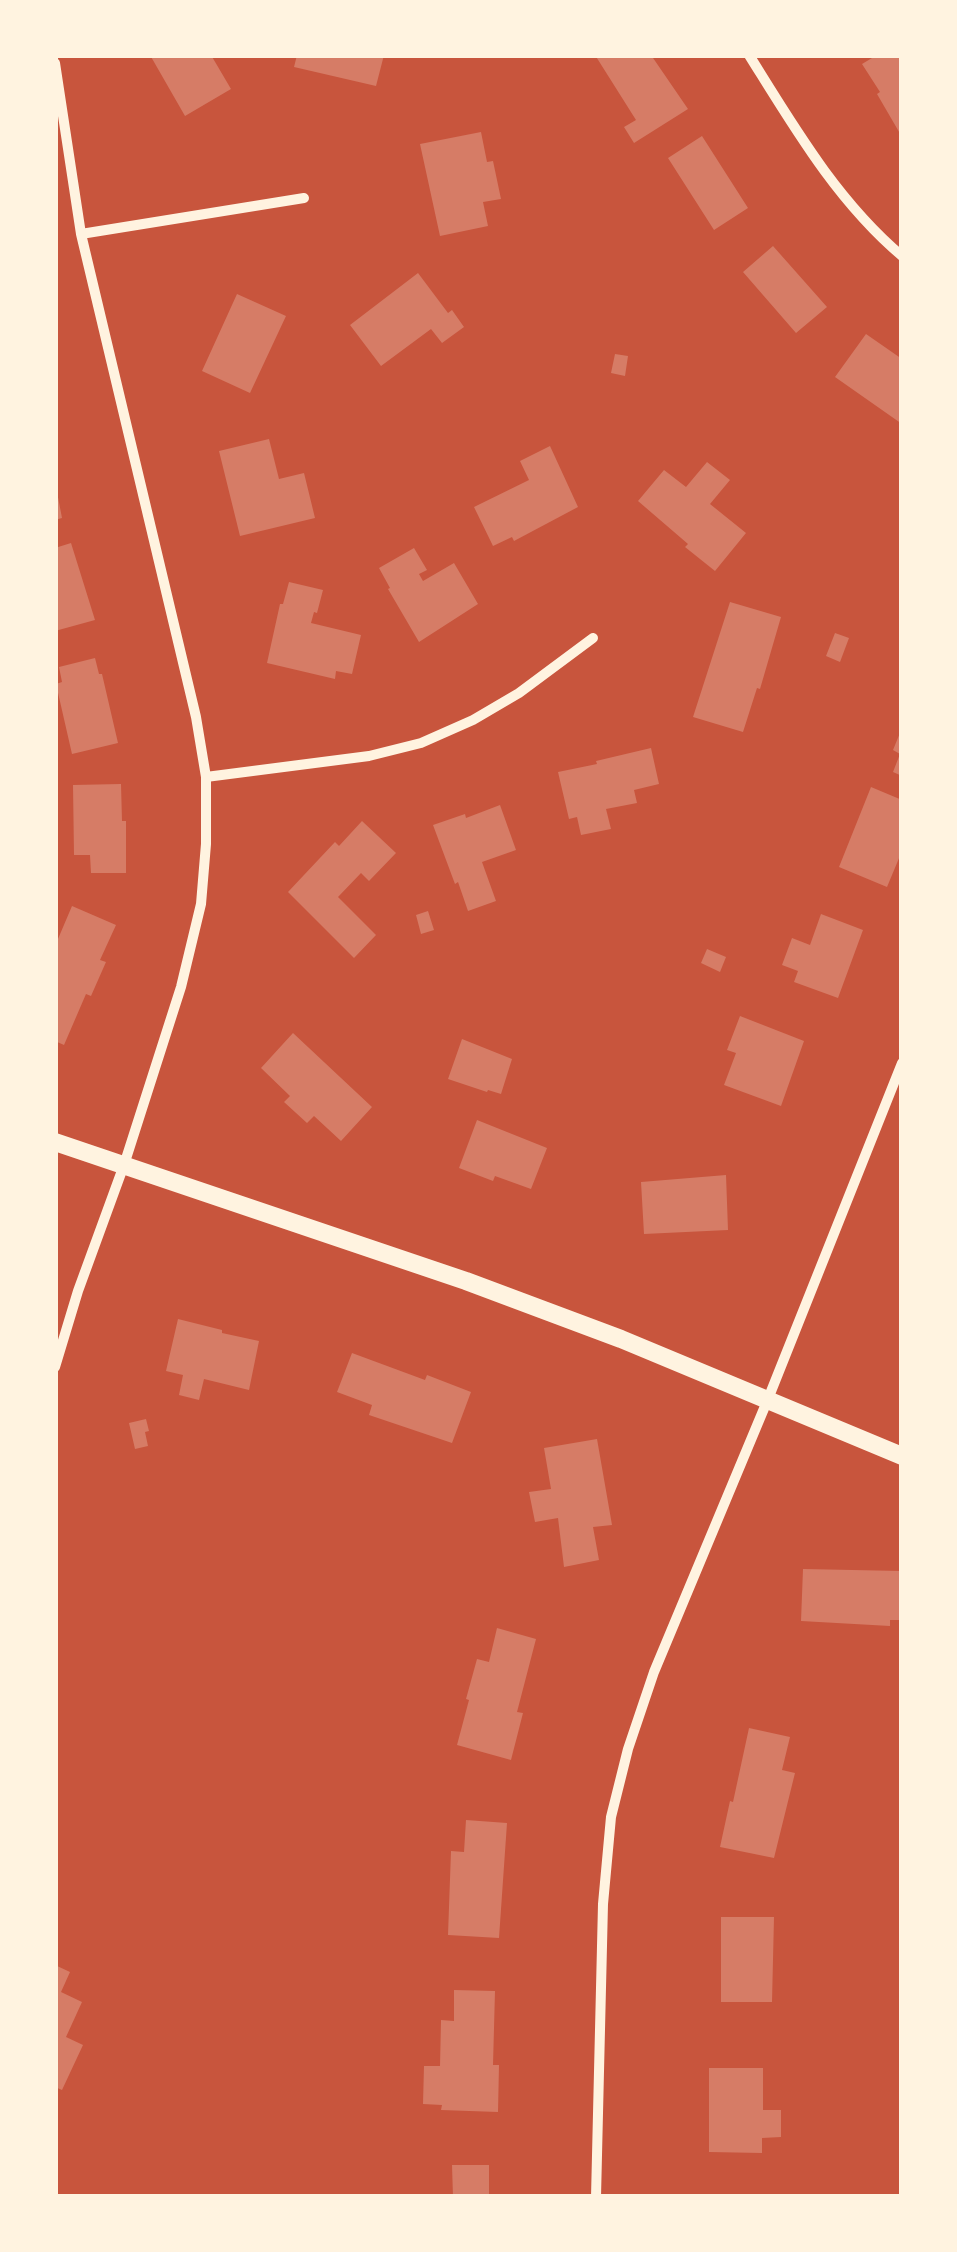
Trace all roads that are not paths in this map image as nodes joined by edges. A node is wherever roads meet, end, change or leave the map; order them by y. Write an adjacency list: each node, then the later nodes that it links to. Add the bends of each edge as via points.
1 (750, 55): 5 (street, via 807,149)
2 (55, 63): 4 (street)
3 (304, 198): 4 (street)
4 (81, 234): 7 (street)
5 (902, 256)
6 (593, 638): 7 (street, via 519,693 422,743)
7 (206, 777): 10 (street, via 202,904)
8 (902, 1063): 12 (street)
9 (55, 1142): 10 (street)
10 (124, 1166): 11 (street); 12 (street, via 484,1288)
11 (55, 1367)
12 (768, 1399): 13 (street); 14 (street, via 654,1672 611,1818 602,1904)
13 (902, 1456)
14 (596, 2197)

